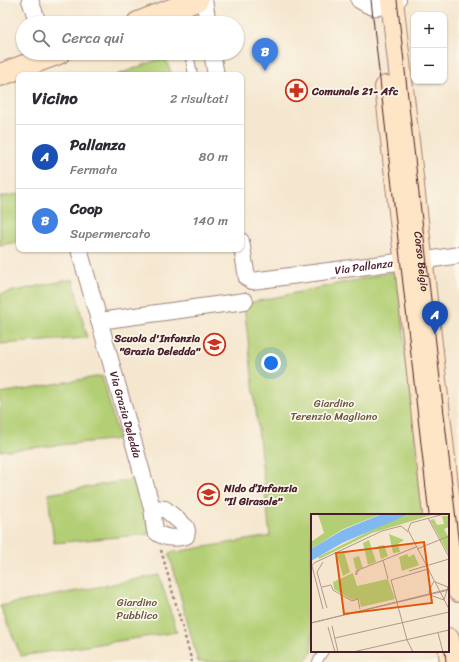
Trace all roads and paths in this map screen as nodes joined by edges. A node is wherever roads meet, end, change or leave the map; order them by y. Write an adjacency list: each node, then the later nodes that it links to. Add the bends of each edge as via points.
1 (30, 0): 5 (street)
2 (204, 0): 7 (street)
3 (383, 2): 18 (main road, Corso Belgio)
4 (186, 7): 6 (main road)
5 (36, 16)
6 (159, 16)
7 (207, 16)
8 (44, 60): 11 (main road)
9 (190, 60): 12 (lane)
10 (213, 60): 13 (street)
11 (29, 70): 14 (main road)
12 (192, 72)
13 (215, 72)
14 (0, 74)
15 (80, 252): 20 (street, Via Grazia Deledda)
16 (242, 252): 18 (street, Via Pallanza, via 246,278 252,281)
17 (459, 255): 18 (street, Via Pallanza)
18 (413, 261): 22 (main road, Corso Belgio); 23 (main road, Corso Belgio)
19 (245, 301): 20 (street)
20 (99, 321): 21 (street, Via Grazia Deledda)
21 (152, 508): 25 (street, Via Grazia Deledda, via 155,531); 25 (street, via 165,509 186,527 186,536)
22 (434, 514)
23 (448, 514)
24 (449, 519): 26 (main road, Corso Belgio)
25 (160, 536): 29 (path, via 161,553)
26 (459, 591)
27 (449, 647): 31 (main road)
28 (323, 652): 30 (lane)
29 (192, 662)
30 (316, 662)
31 (451, 662)

